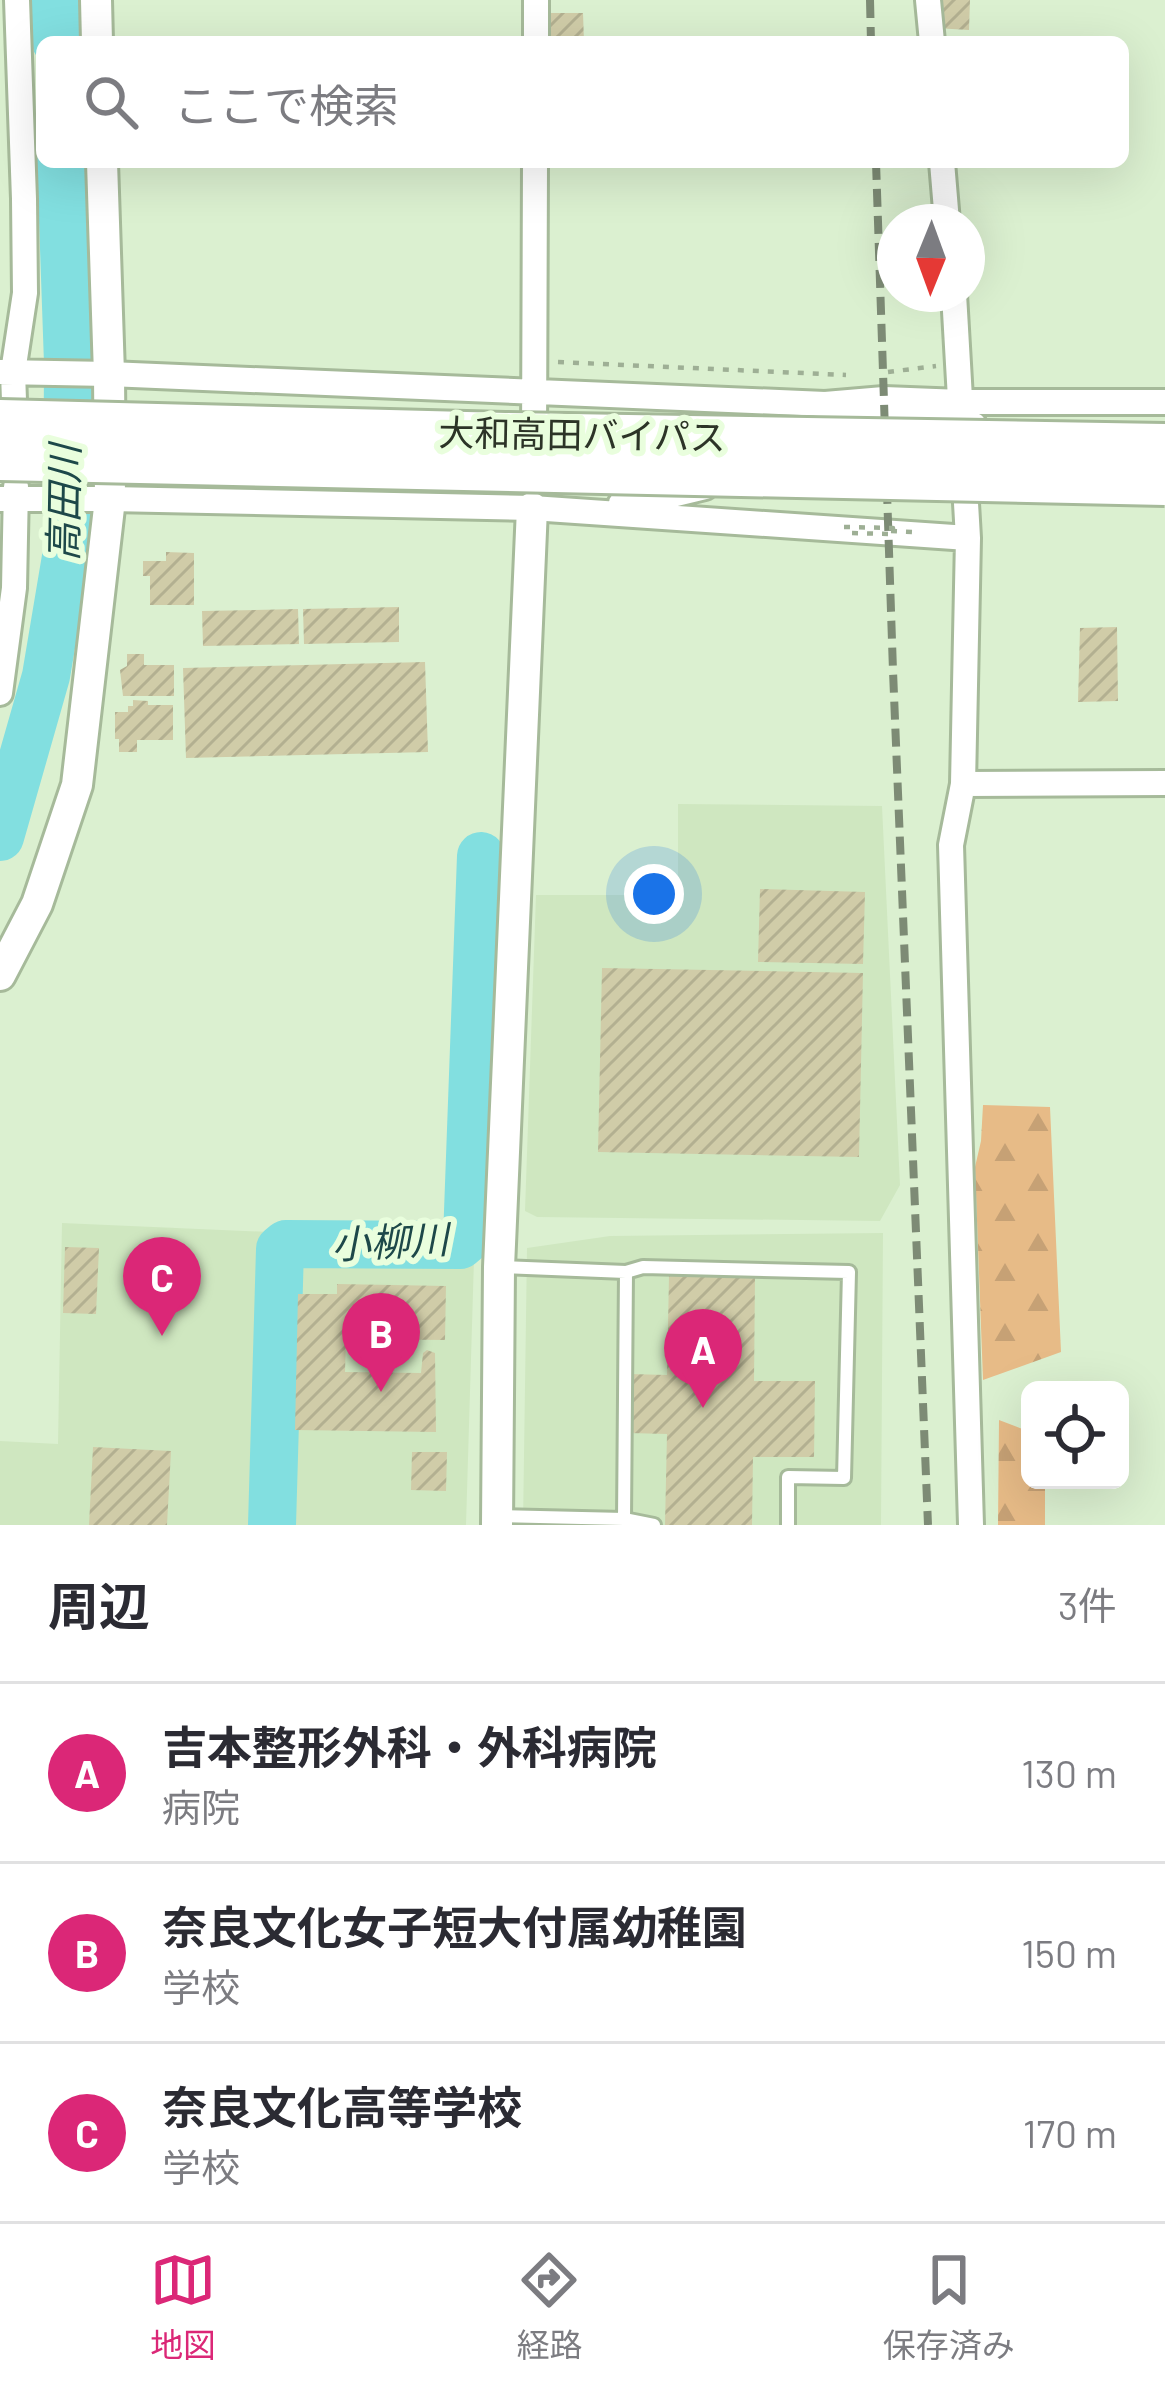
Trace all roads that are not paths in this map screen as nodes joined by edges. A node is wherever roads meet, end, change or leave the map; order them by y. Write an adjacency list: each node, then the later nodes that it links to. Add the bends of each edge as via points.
1 (17, 0): 13 (street, via 25,293)
2 (96, 0): 5 (street)
3 (536, 0): 6 (street)
4 (928, 0): 7 (street)
5 (97, 36)
6 (536, 36)
7 (931, 36)
8 (102, 168): 14 (street)
9 (536, 168): 15 (street)
10 (942, 168): 11 (street)
11 (946, 204)
12 (955, 312): 17 (street)
13 (13, 372): 14 (street); 24 (street)
14 (102, 374): 15 (street); 23 (street)
15 (535, 391): 17 (street, via 825,404 884,399); 26 (street)
16 (1165, 402): 17 (street)
17 (961, 412): 25 (street); 26 (street, via 824,423 789,435 725,482 643,502); 27 (street)
18 (0, 421): 19 (highway, 大和高田バイパス, bridge)
19 (1165, 446)
20 (0, 459): 21 (highway, 大和高田バイパス, bridge)
21 (772, 476): 22 (highway, 大和高田バイパス, bridge); 25 (highway, bridge)
22 (1165, 484)
23 (103, 499): 24 (street); 26 (street); 31 (street, via 77,785 37,904)
24 (15, 500): 28 (street)
25 (1165, 500)
26 (532, 508): 27 (street); 32 (street)
27 (968, 538): 30 (street)
28 (0, 693)
29 (1165, 783): 30 (street)
30 (963, 784): 38 (street, via 951,844)
31 (0, 975)
32 (499, 1267): 33 (lane); 35 (street)
33 (626, 1272): 34 (lane); 37 (lane, via 849,1272 844,1478 788,1477)
34 (624, 1519): 35 (lane); 36 (lane)
35 (497, 1520)
36 (654, 1525)
37 (788, 1525)
38 (971, 1525)

